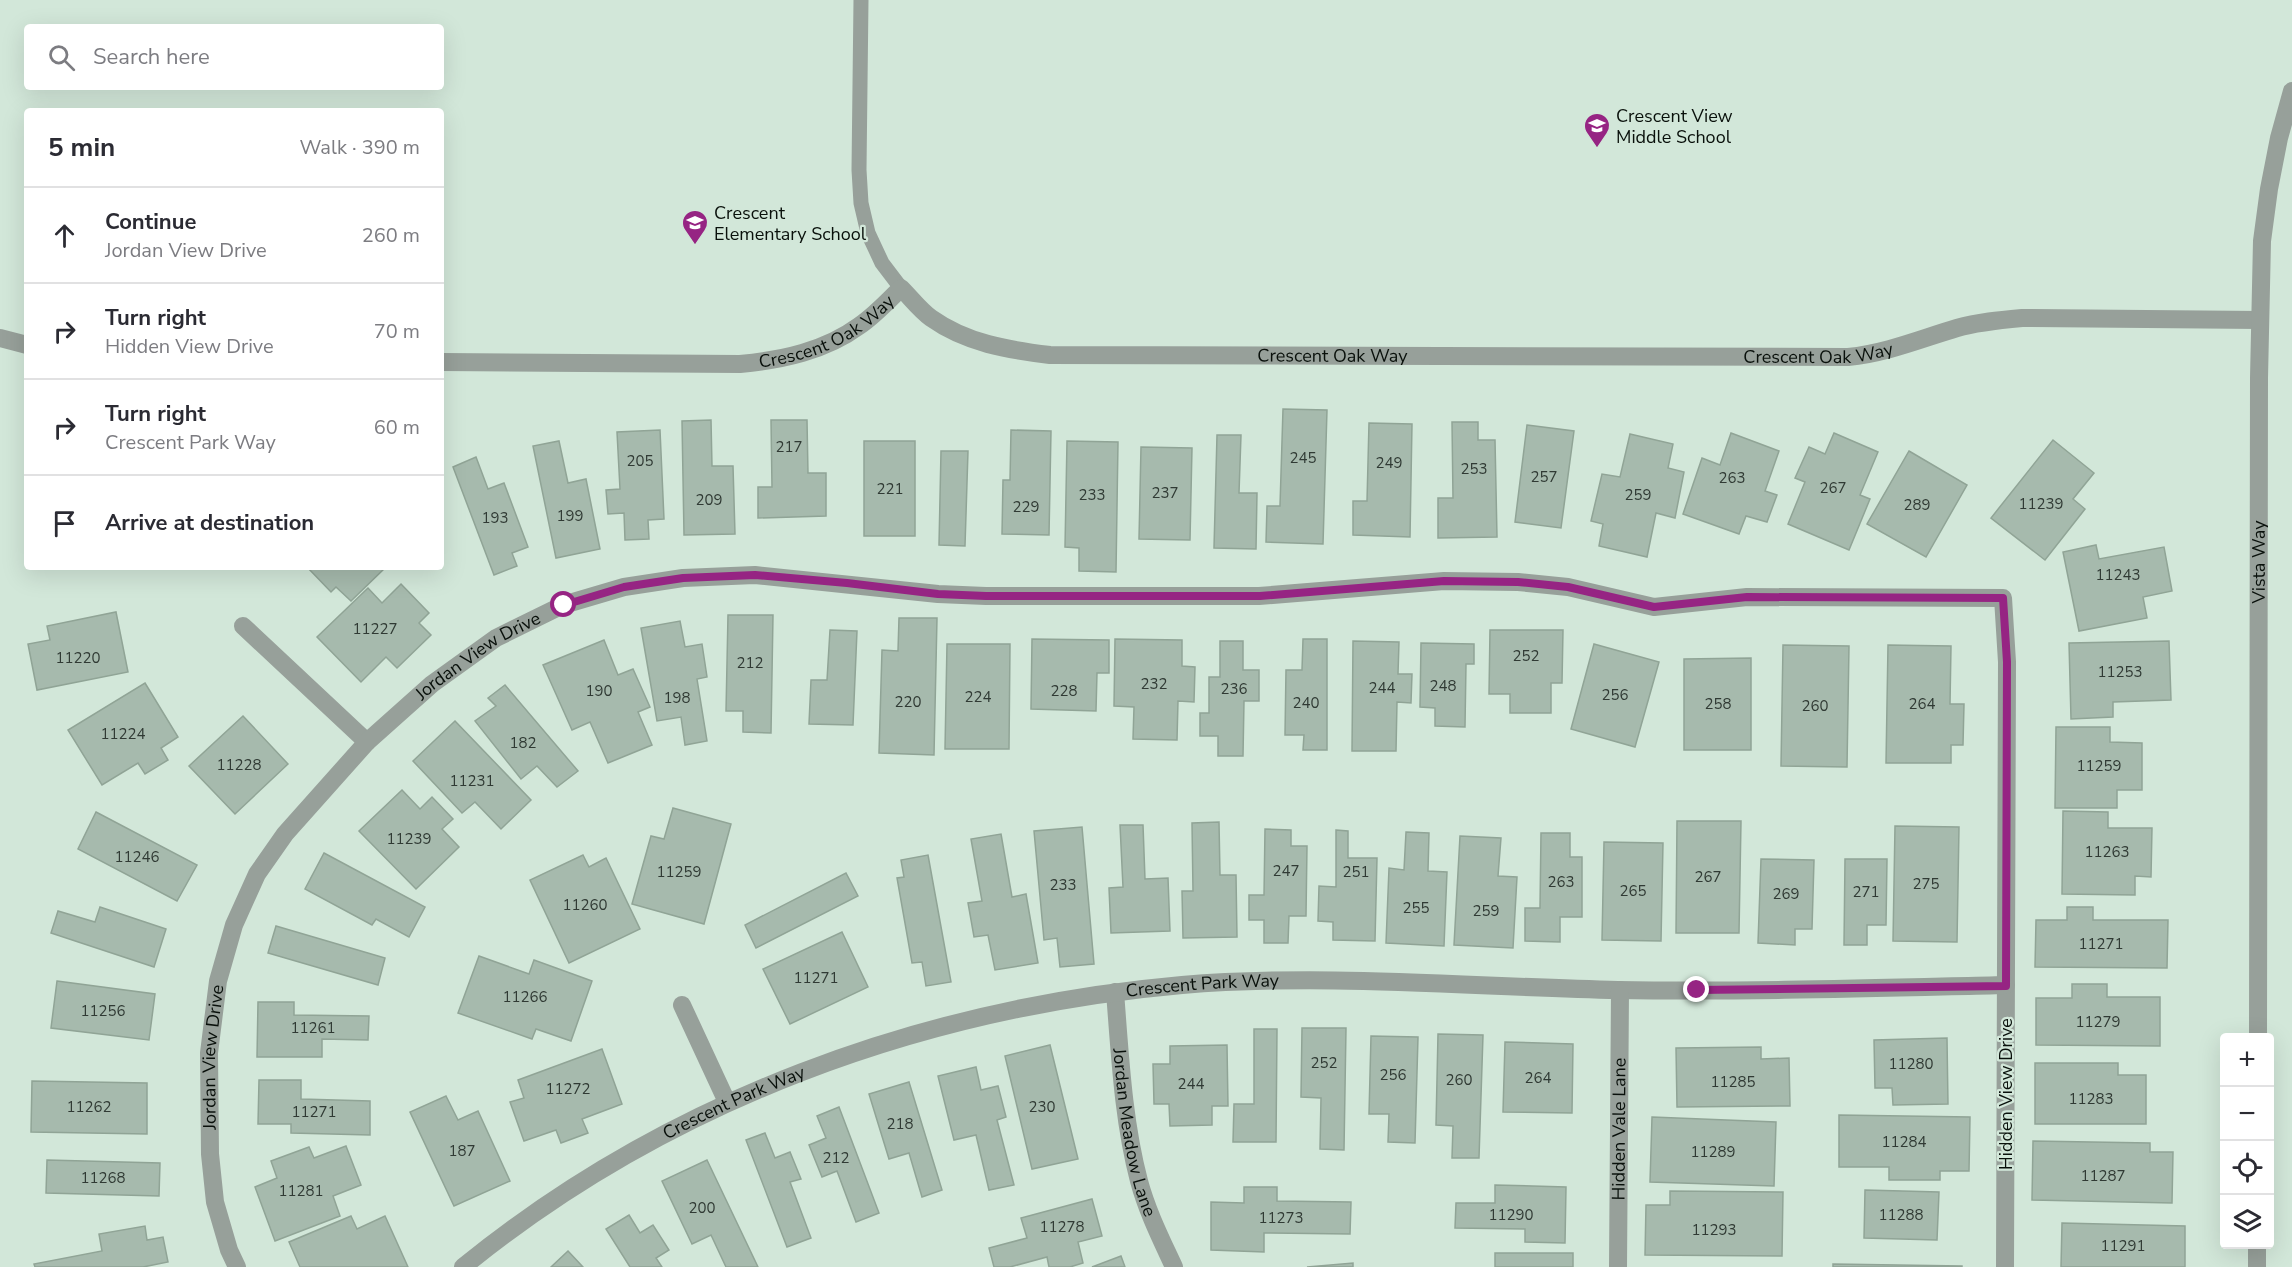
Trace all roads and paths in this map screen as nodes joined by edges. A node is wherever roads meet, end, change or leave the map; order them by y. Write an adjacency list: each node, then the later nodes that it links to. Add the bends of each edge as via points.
1 (861, 0): 3 (lane, via 861,203 868,233 882,263)
2 (2292, 91): 4 (street, Vista Way, via 2269,189 2262,241)
3 (901, 288): 4 (street, Crescent Oak Way, via 931,318 968,338 1008,350 1050,355 1848,357 1888,351 1959,327 2011,319); 7 (street, Crescent Oak Way, via 860,326 841,337 772,361)
4 (2260, 320): 15 (street, Vista Way)
5 (0, 338): 6 (street)
6 (24, 344)
7 (444, 362)
8 (2003, 598): 10 (street, Jordan View Drive, via 1747,597 1654,607 1568,587 1518,582 1444,581 1260,596 986,596 755,575 683,578 624,587 564,605 496,638 432,684); 11 (street, Hidden View Drive, via 2007,662)
9 (243, 626): 10 (street)
10 (367, 742): 18 (street, Jordan View Drive, via 285,834 256,874 234,926 218,981 209,1053 210,1154 215,1202)
11 (2006, 986): 12 (street, Crescent Park Way); 22 (street, Hidden View Drive)
12 (1620, 990): 13 (street, Crescent Park Way, via 1299,981); 21 (street, Hidden Vale Lane)
13 (1114, 992): 16 (street, Crescent Park Way, via 957,1022 854,1052); 20 (street, Jordan Meadow Lane, via 1127,1120 1139,1182)
14 (682, 1005): 16 (street)
15 (2258, 1033)
16 (727, 1102): 19 (street, Crescent Park Way, via 578,1183)
17 (2257, 1249): 23 (street)
18 (237, 1267)
19 (463, 1267)
20 (1174, 1267)
21 (1618, 1267)
22 (2005, 1267)
23 (2257, 1267)

